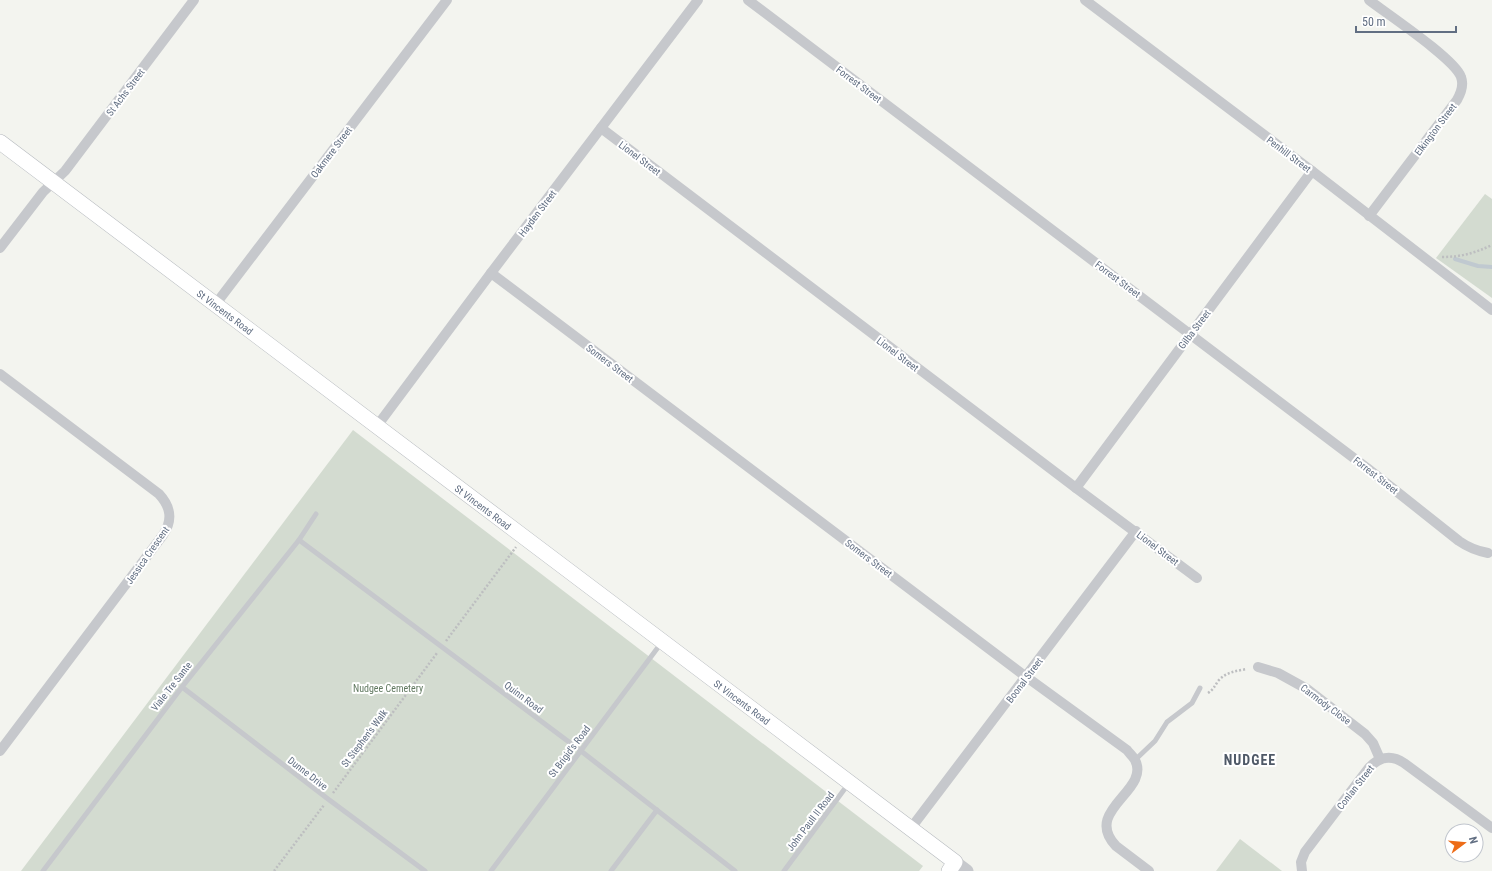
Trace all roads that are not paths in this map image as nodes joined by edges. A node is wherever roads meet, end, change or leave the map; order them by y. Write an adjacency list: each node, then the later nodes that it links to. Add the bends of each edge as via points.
1 (194, 0): 10 (street, St Achs Street, via 65,171)
2 (447, 0): 14 (street, Oakmere Street)
3 (698, 0): 7 (street, Hayden Street)
4 (748, 0): 16 (street, Forrest Street)
5 (1085, 0): 9 (street, Penhill Street)
6 (1369, 0): 11 (street, Elkington Street, via 1446,58 1462,78 1461,94 1457,100)
7 (601, 128): 13 (street, Hayden Street); 19 (street, Lionel Street)
8 (0, 142): 10 (main road, St Vincents Road)
9 (1312, 171): 11 (street, Penhill Street); 16 (street, Gilba Street)
10 (53, 182): 12 (street, St Achs Street); 14 (main road, St Vincents Road)
11 (1370, 216): 15 (street, Penhill Street)
12 (0, 248)
13 (491, 273): 18 (street, Hayden Street); 27 (street, Somers Street)
14 (215, 304): 18 (main road, St Vincents Road)
15 (1492, 310)
16 (1190, 334): 19 (street, Gilba Street); 23 (street, Forrest Street, via 1368,468 1459,542 1478,552)
17 (0, 374): 30 (street, Jessica Crescent, via 159,494 167,505 170,519 163,536)
18 (377, 426): 25 (main road, St Vincents Road)
19 (1076, 488): 21 (street, Lionel Street)
20 (316, 514): 22 (lane, Viale Tre Sante)
21 (1136, 531): 24 (street, Lionel Street); 27 (street, Boonal Street)
22 (299, 540): 28 (lane, Viale Tre Sante); 31 (lane, Quinn Road)
23 (1488, 553)
24 (1197, 578)
25 (662, 641): 31 (lane, St Brigid's Road); 34 (main road, St Vincents Road)
26 (1258, 667): 32 (street, Carmody Close, via 1278,673 1307,689 1365,734)
27 (1026, 676): 33 (street, Somers Street, via 1127,750); 36 (street, Boonal Street)
28 (182, 687): 39 (lane, Viale Tre Sante); 40 (lane, Dunne Drive)
29 (1200, 688): 33 (lane, via 1192,703 1167,722 1155,741)
30 (0, 751)
31 (580, 751): 35 (lane, Quinn Road); 41 (lane, St Brigid's Road)
32 (1380, 759): 37 (street, Conlan Street, via 1393,757 1404,762); 46 (street, Conlan Street, via 1368,769 1305,852 1301,862)
33 (1135, 760): 45 (street, via 1135,779 1111,811 1106,824 1116,846)
34 (850, 782): 36 (main road, St Vincents Road); 44 (lane, John Paull II Road)
35 (657, 810): 42 (lane); 43 (lane, Quinn Road)
36 (911, 828): 38 (main road, St Vincents Road)
37 (1492, 828)
38 (957, 868)
39 (43, 871)
40 (425, 871)
41 (491, 871)
42 (611, 871)
43 (735, 871)
44 (784, 871)
45 (1149, 871)
46 (1302, 871)

